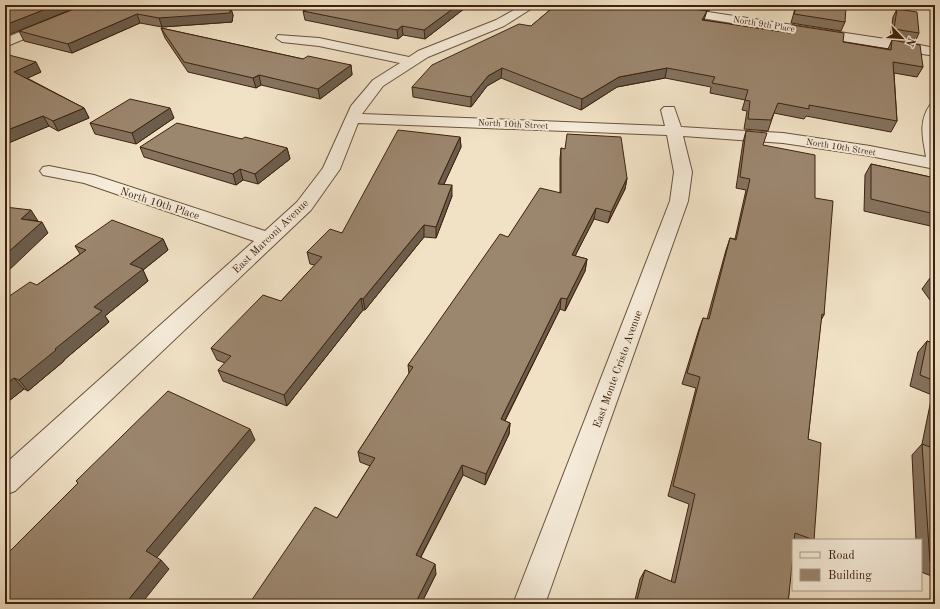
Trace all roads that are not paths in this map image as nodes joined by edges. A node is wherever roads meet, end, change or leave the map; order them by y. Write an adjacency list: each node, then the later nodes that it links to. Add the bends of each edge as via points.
1 (96, 5): 5 (street)
2 (530, 5): 7 (street, East Marconi Avenue, via 500,23)
3 (640, 5): 6 (street, North 9th Place, via 750,16)
4 (282, 38): 7 (street, via 319,42)
5 (5, 43)
6 (935, 52)
7 (410, 61): 9 (street, East Marconi Avenue, via 378,83 356,109)
8 (935, 108): 11 (street, via 930,125)
9 (352, 118): 10 (street, North 10th Street); 14 (street, East Marconi Avenue, via 332,169 304,206)
10 (671, 120): 12 (street, North 10th Street, via 870,151); 16 (street, East Monte Cristo Avenue, via 683,172 679,202)
11 (935, 159)
12 (935, 164)
13 (49, 171): 14 (street, North 10th Place, via 88,179)
14 (269, 239): 15 (street, East Marconi Avenue)
15 (5, 482)
16 (529, 604)

